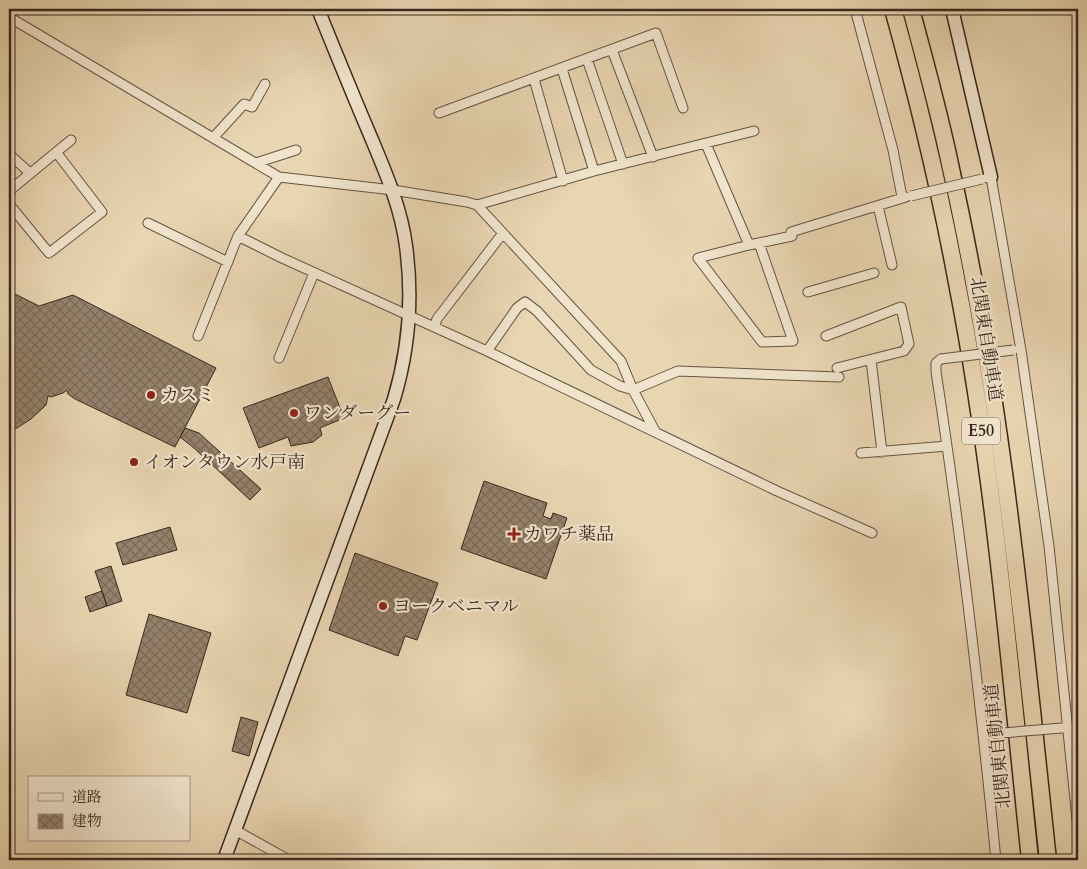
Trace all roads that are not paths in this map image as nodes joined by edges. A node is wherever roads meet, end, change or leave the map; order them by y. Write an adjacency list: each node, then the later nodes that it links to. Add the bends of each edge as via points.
1 (318, 9): 29 (street)
2 (855, 9): 31 (street)
3 (893, 9): 66 (highway, 北関東自動車道 / E50, via 934,171 958,285 994,524)
4 (911, 9): 67 (highway, 北関東自動車道 / E50, via 951,168 993,395)
5 (952, 9): 27 (street)
6 (9, 17): 15 (street)
7 (612, 50): 8 (street); 12 (street, via 656,33); 21 (street)
8 (587, 60): 9 (street); 23 (street)
9 (562, 69): 10 (street); 24 (street)
10 (534, 79): 13 (street); 28 (street)
11 (265, 84): 15 (street, via 252,107 244,104)
12 (683, 108)
13 (439, 113)
14 (754, 131): 17 (street)
15 (213, 138): 22 (street)
16 (71, 140): 19 (street)
17 (706, 144): 21 (street); 39 (street)
18 (296, 150): 22 (street)
19 (56, 152): 25 (street); 32 (street, via 102,212 49,253)
20 (9, 154): 25 (street)
21 (653, 157): 23 (street)
22 (256, 163): 26 (street)
23 (624, 164): 24 (street)
24 (594, 172): 28 (street)
25 (30, 173): 30 (street)
26 (279, 177): 29 (street); 37 (street)
27 (986, 178): 31 (street, bridge); 49 (street)
28 (563, 181): 33 (street)
29 (392, 190): 33 (street); 45 (street, via 406,245)
30 (9, 191)
31 (906, 196): 34 (street)
32 (9, 204)
33 (477, 205): 36 (street)
34 (878, 206): 38 (street); 41 (street)
35 (148, 223): 40 (street)
36 (503, 233): 46 (street); 53 (street, via 620,361)
37 (238, 236): 40 (street); 42 (street)
38 (759, 243): 39 (street); 39 (street, via 793,341 762,342 698,258)
39 (749, 245)
40 (228, 262): 47 (street)
41 (892, 265)
42 (314, 273): 45 (street); 51 (street)
43 (874, 273): 44 (street)
44 (808, 292)
45 (410, 315): 46 (street); 62 (street, via 394,399)
46 (434, 327): 50 (street)
47 (198, 336)
48 (826, 336): 52 (street, via 902,307 909,344 904,351)
49 (1017, 350): 55 (street, bridge, via 941,359 936,363); 59 (street, via 1049,546)
50 (487, 351): 53 (street, via 517,308 525,302 591,370); 54 (street)
51 (280, 358)
52 (870, 360): 53 (street, via 838,373 678,371); 56 (street)
53 (633, 390): 54 (street)
54 (655, 431): 58 (street, via 742,475)
55 (947, 446): 56 (street); 60 (street)
56 (882, 452): 57 (street)
57 (861, 453)
58 (872, 533)
59 (1065, 728): 60 (street, bridge); 61 (street)
60 (987, 734): 65 (street)
61 (1078, 829)
62 (235, 830): 63 (street); 64 (street)
63 (224, 860)
64 (289, 860)
65 (996, 860)
66 (1030, 860)
67 (1048, 860)

